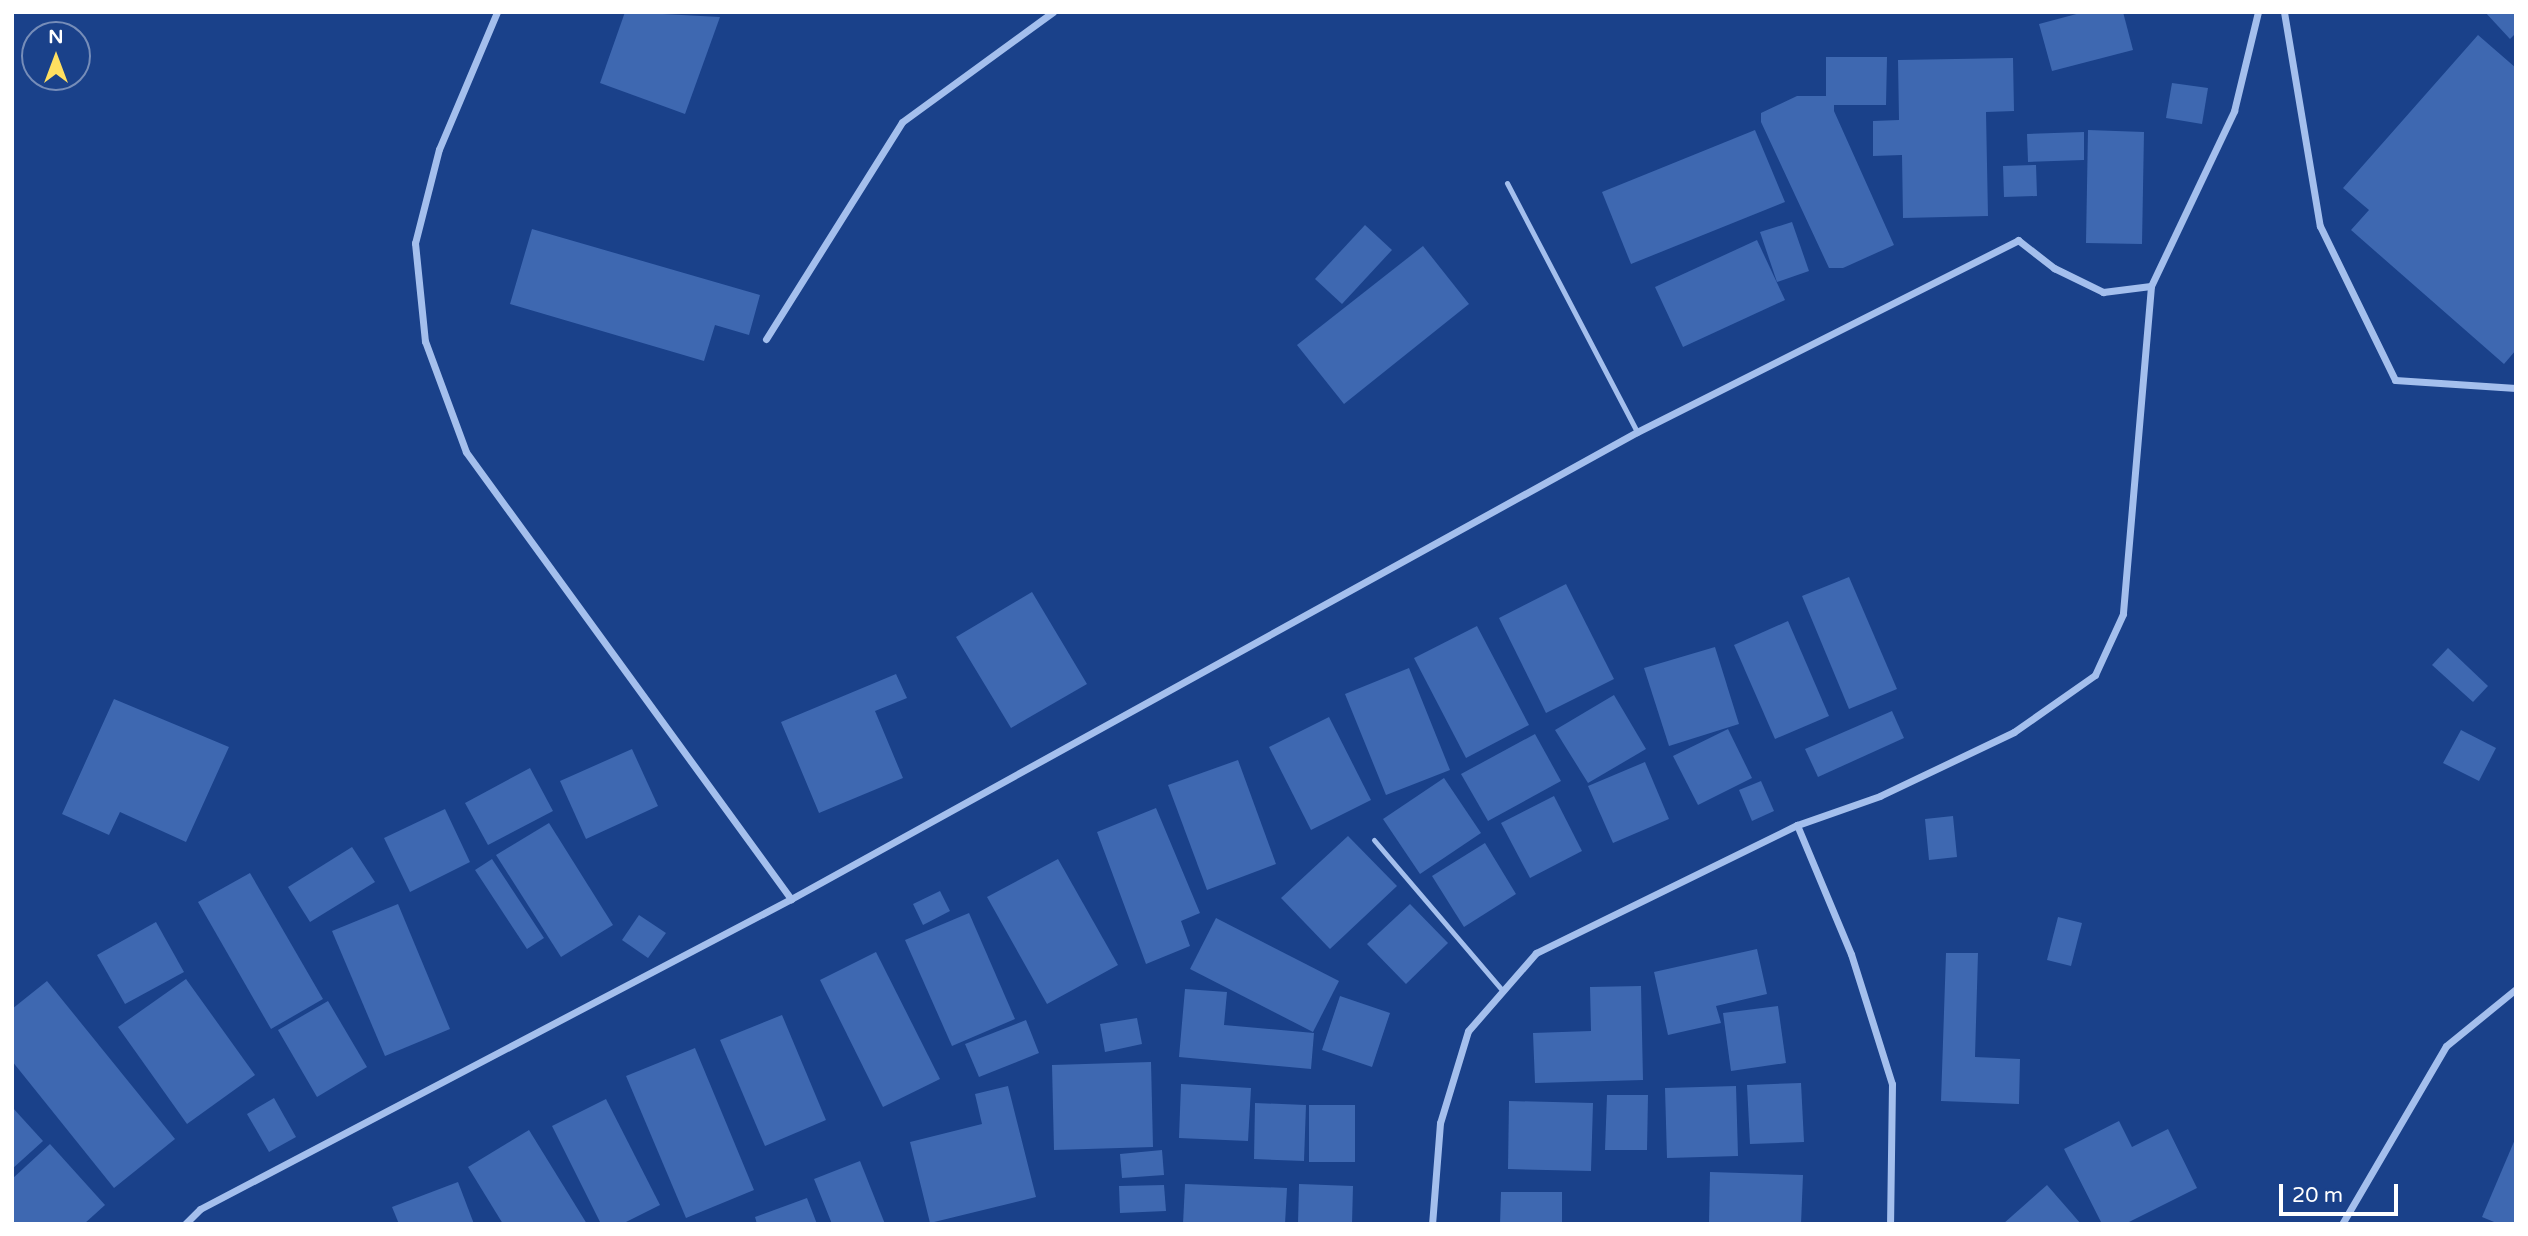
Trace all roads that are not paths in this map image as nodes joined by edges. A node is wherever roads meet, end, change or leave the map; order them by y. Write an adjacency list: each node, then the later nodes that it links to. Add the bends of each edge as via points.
1 (498, 12): 12 (street, via 439,149 415,243 425,341 466,452)
2 (1053, 12): 7 (street, via 902,122)
3 (2258, 12): 6 (street, via 2234,111)
4 (2284, 12): 8 (street, via 2320,226 2395,380)
5 (1507, 183): 9 (lane)
6 (2151, 286): 9 (street, via 2103,292 2054,268 2018,240); 10 (street, via 2123,614 2095,675 2014,732 1880,796)
7 (766, 339)
8 (2516, 388)
9 (1637, 432): 12 (street)
10 (1797, 824): 14 (street, via 1536,953); 17 (street, via 1851,954 1892,1084)
11 (1374, 839): 14 (lane)
12 (791, 899): 15 (street, via 200,1209)
13 (2516, 989): 18 (street, via 2446,1046)
14 (1503, 991): 16 (street, via 1468,1031 1440,1123)
15 (185, 1224)
16 (1432, 1224)
17 (1890, 1224)
18 (2342, 1224)

